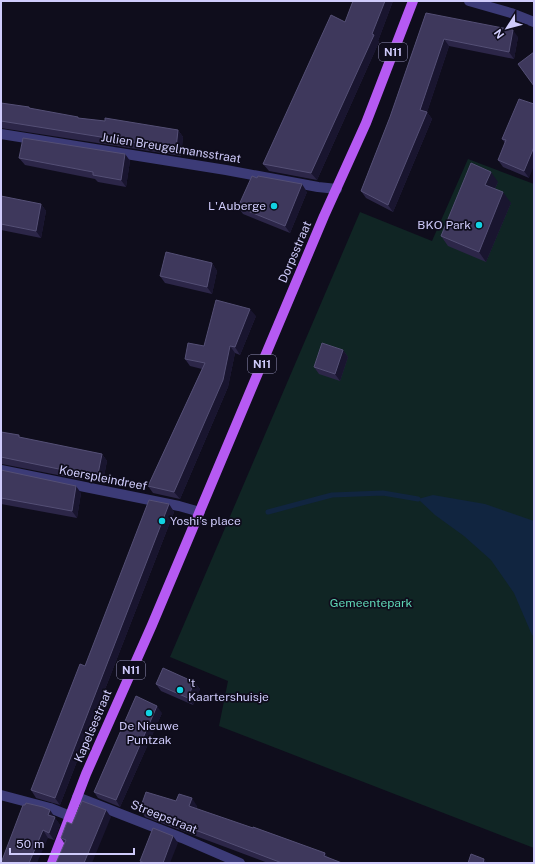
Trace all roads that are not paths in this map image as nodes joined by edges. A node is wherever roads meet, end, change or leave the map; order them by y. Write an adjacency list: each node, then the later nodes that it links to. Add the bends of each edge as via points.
1 (413, 1): 5 (main road, Dorpsstraat / N11, via 366,123)
2 (469, 1): 3 (street)
3 (534, 22)
4 (1, 134): 5 (street, Julien Breugelmansstraat)
5 (337, 189): 7 (main road, Dorpsstraat / N11)
6 (1, 470): 7 (street, Koerspleindreef)
7 (200, 512): 9 (main road, Kapelsestraat / N11)
8 (1, 795): 10 (street)
9 (77, 797): 10 (main road, Kapelsestraat / N11); 12 (street, Streepstraat)
10 (70, 816): 11 (main road, Kapelsestraat / N11)
11 (52, 863)
12 (240, 863)

